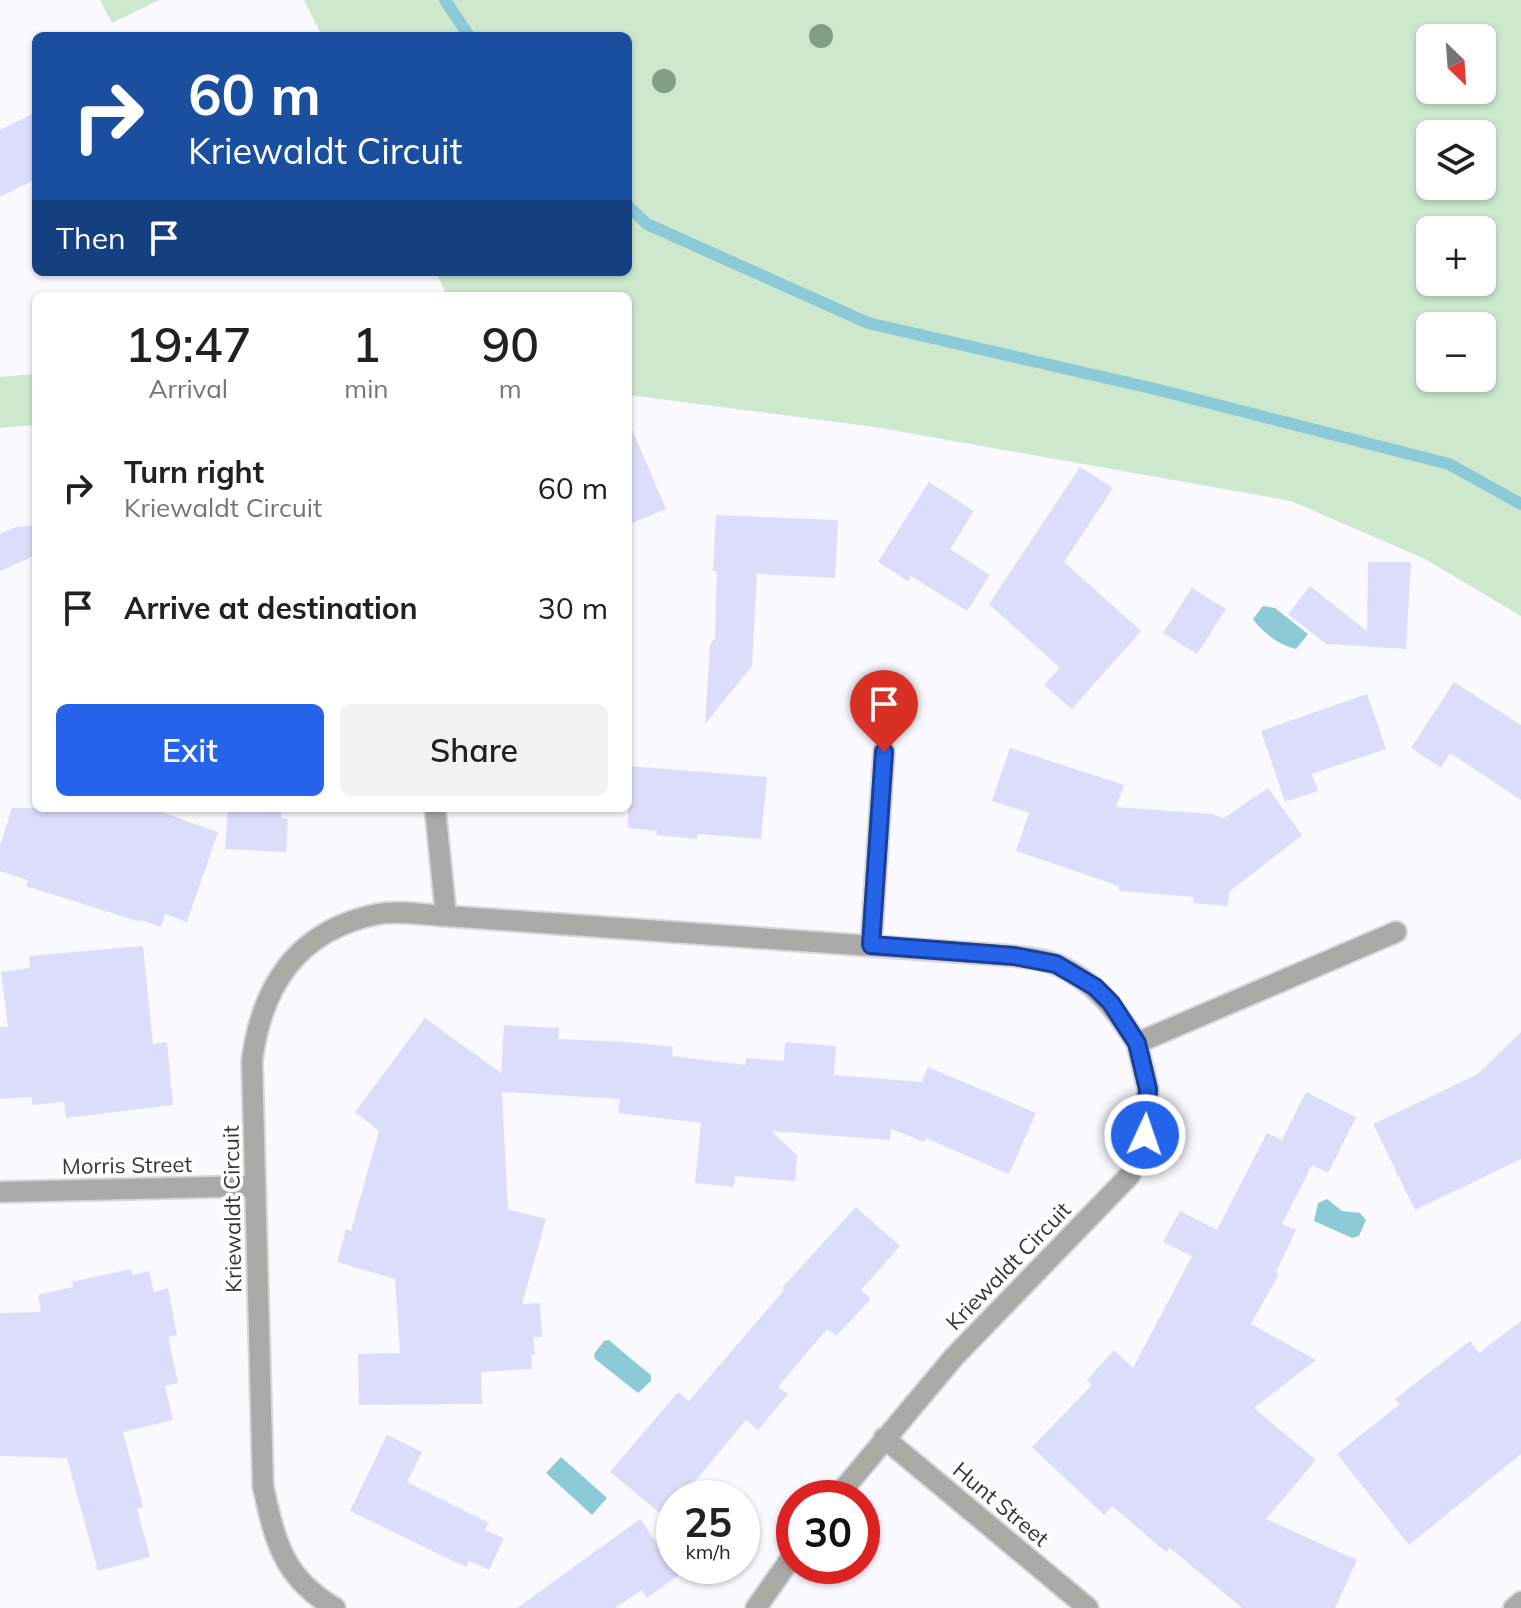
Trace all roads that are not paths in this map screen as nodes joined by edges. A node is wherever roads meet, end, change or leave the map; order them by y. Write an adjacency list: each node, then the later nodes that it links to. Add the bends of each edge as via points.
1 (884, 752): 5 (street)
2 (435, 812): 3 (street)
3 (446, 916): 5 (street, Kriewaldt Circuit); 7 (street, Kriewaldt Circuit, via 381,913 332,927 311,941 276,980 256,1032 252,1061)
4 (1396, 932): 6 (street)
5 (871, 945): 6 (street, Kriewaldt Circuit, via 1056,964 1095,987)
6 (1137, 1043): 9 (street, Kriewaldt Circuit, via 1148,1089 1145,1135 1130,1175 954,1357)
7 (255, 1186): 8 (street, Morris Street); 13 (street, Kriewaldt Circuit, via 263,1486 274,1541 293,1573)
8 (0, 1192)
9 (884, 1438): 10 (street, Kriewaldt Circuit); 15 (street, Hunt Street)
10 (850, 1480)
11 (776, 1580): 14 (street)
12 (1521, 1602): 16 (street)
13 (335, 1608)
14 (756, 1608)
15 (1088, 1608)
16 (1514, 1608)

